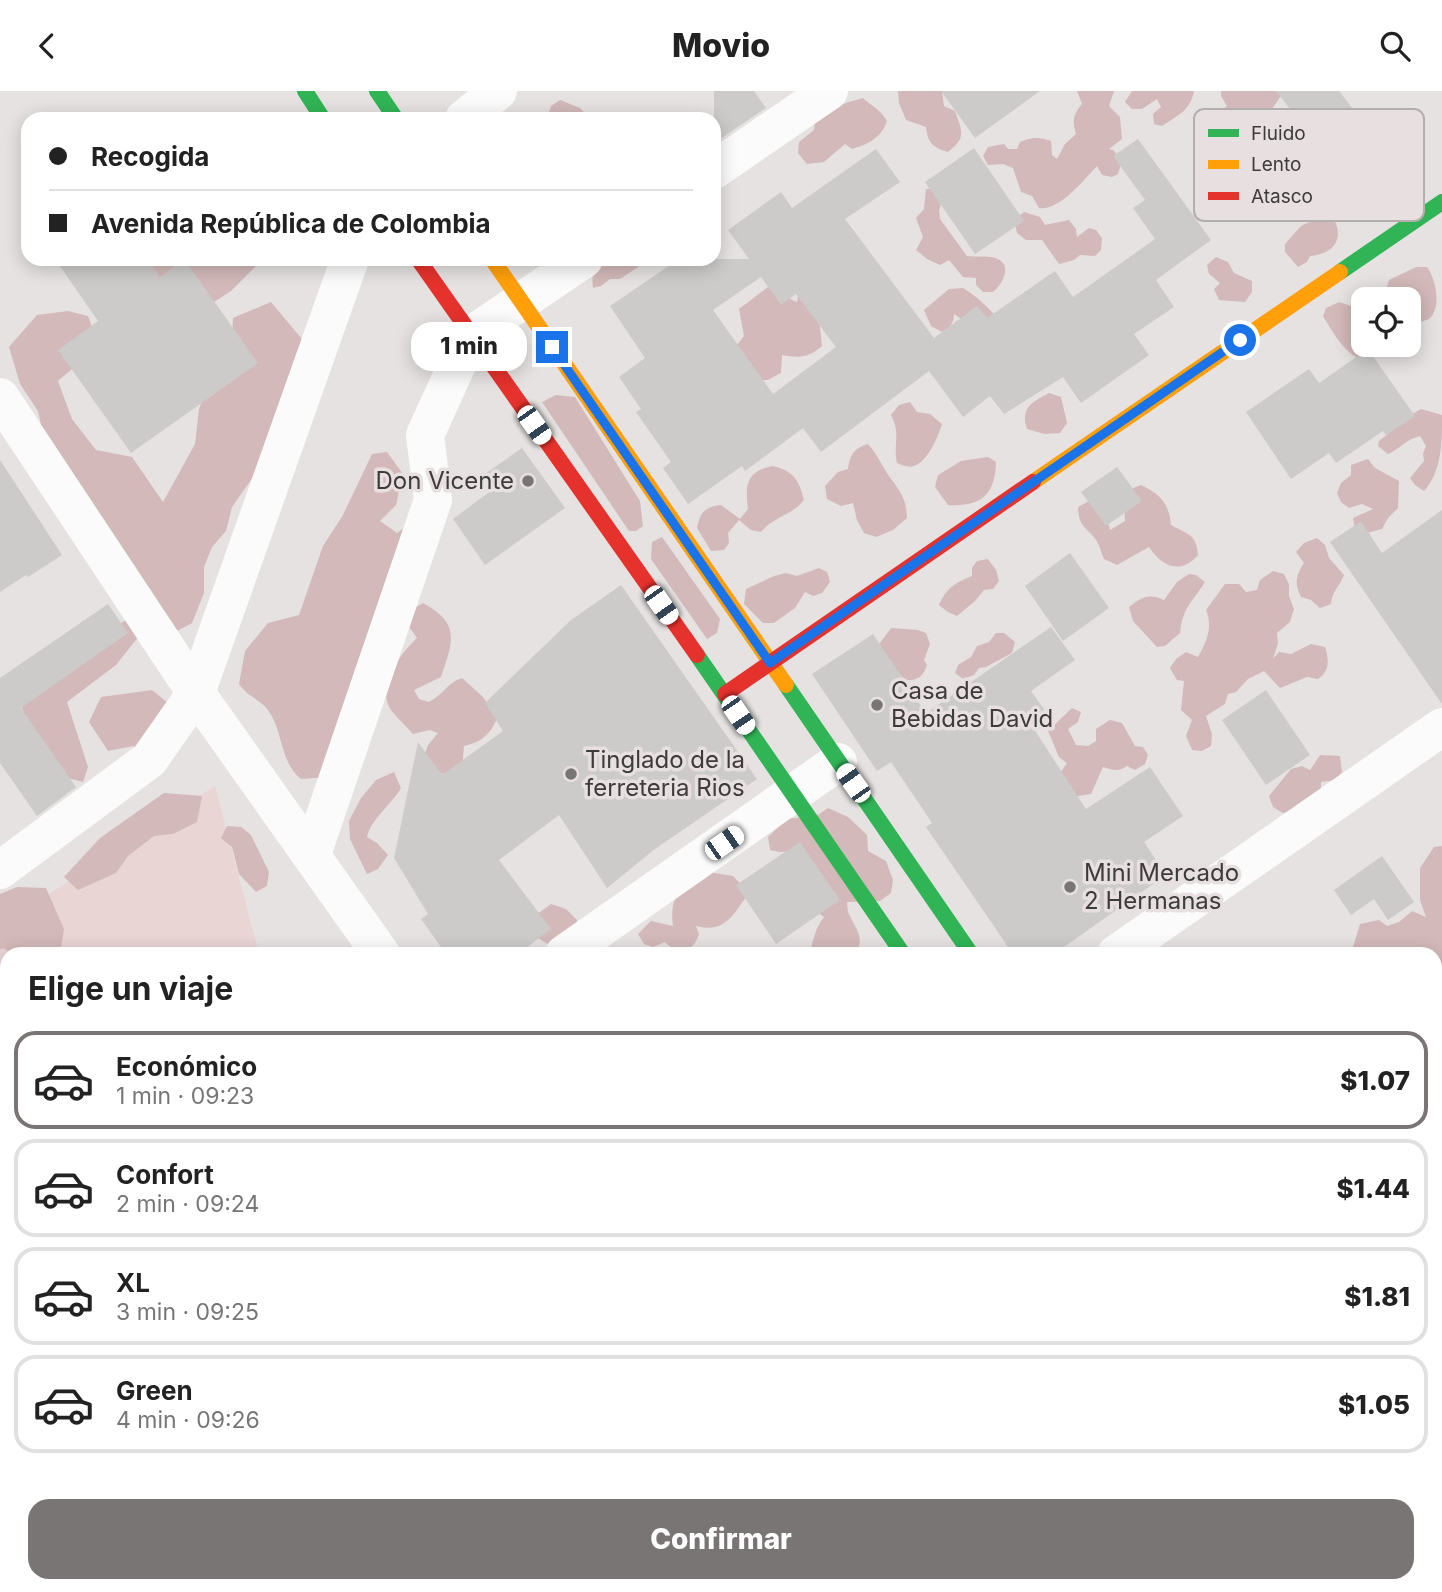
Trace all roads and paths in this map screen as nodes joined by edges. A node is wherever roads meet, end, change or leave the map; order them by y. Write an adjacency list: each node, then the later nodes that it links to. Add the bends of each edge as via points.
1 (304, 91): 5 (street)
2 (377, 91): 6 (street)
3 (498, 91): 7 (street)
4 (829, 91): 8 (street)
5 (318, 112)
6 (392, 112)
7 (472, 112)
8 (721, 165)
9 (1442, 202): 10 (street)
10 (1424, 214)
11 (1414, 221): 19 (street)
12 (348, 266): 20 (street)
13 (423, 266): 17 (street)
14 (497, 266): 16 (street)
15 (574, 266): 16 (street)
16 (521, 302): 17 (street); 19 (street)
17 (470, 336): 21 (street); 25 (street, via 425,435 433,500)
18 (0, 397): 20 (street)
19 (770, 663): 21 (street); 23 (street)
20 (195, 693): 25 (street); 26 (street, via 149,760)
21 (724, 694): 24 (street)
22 (1442, 727): 31 (street)
23 (838, 762): 24 (street); 30 (street)
24 (792, 796): 28 (street); 29 (street)
25 (312, 853): 27 (street)
26 (0, 870)
27 (376, 947)
28 (574, 947)
29 (898, 947)
30 (966, 947)
31 (1126, 947)

